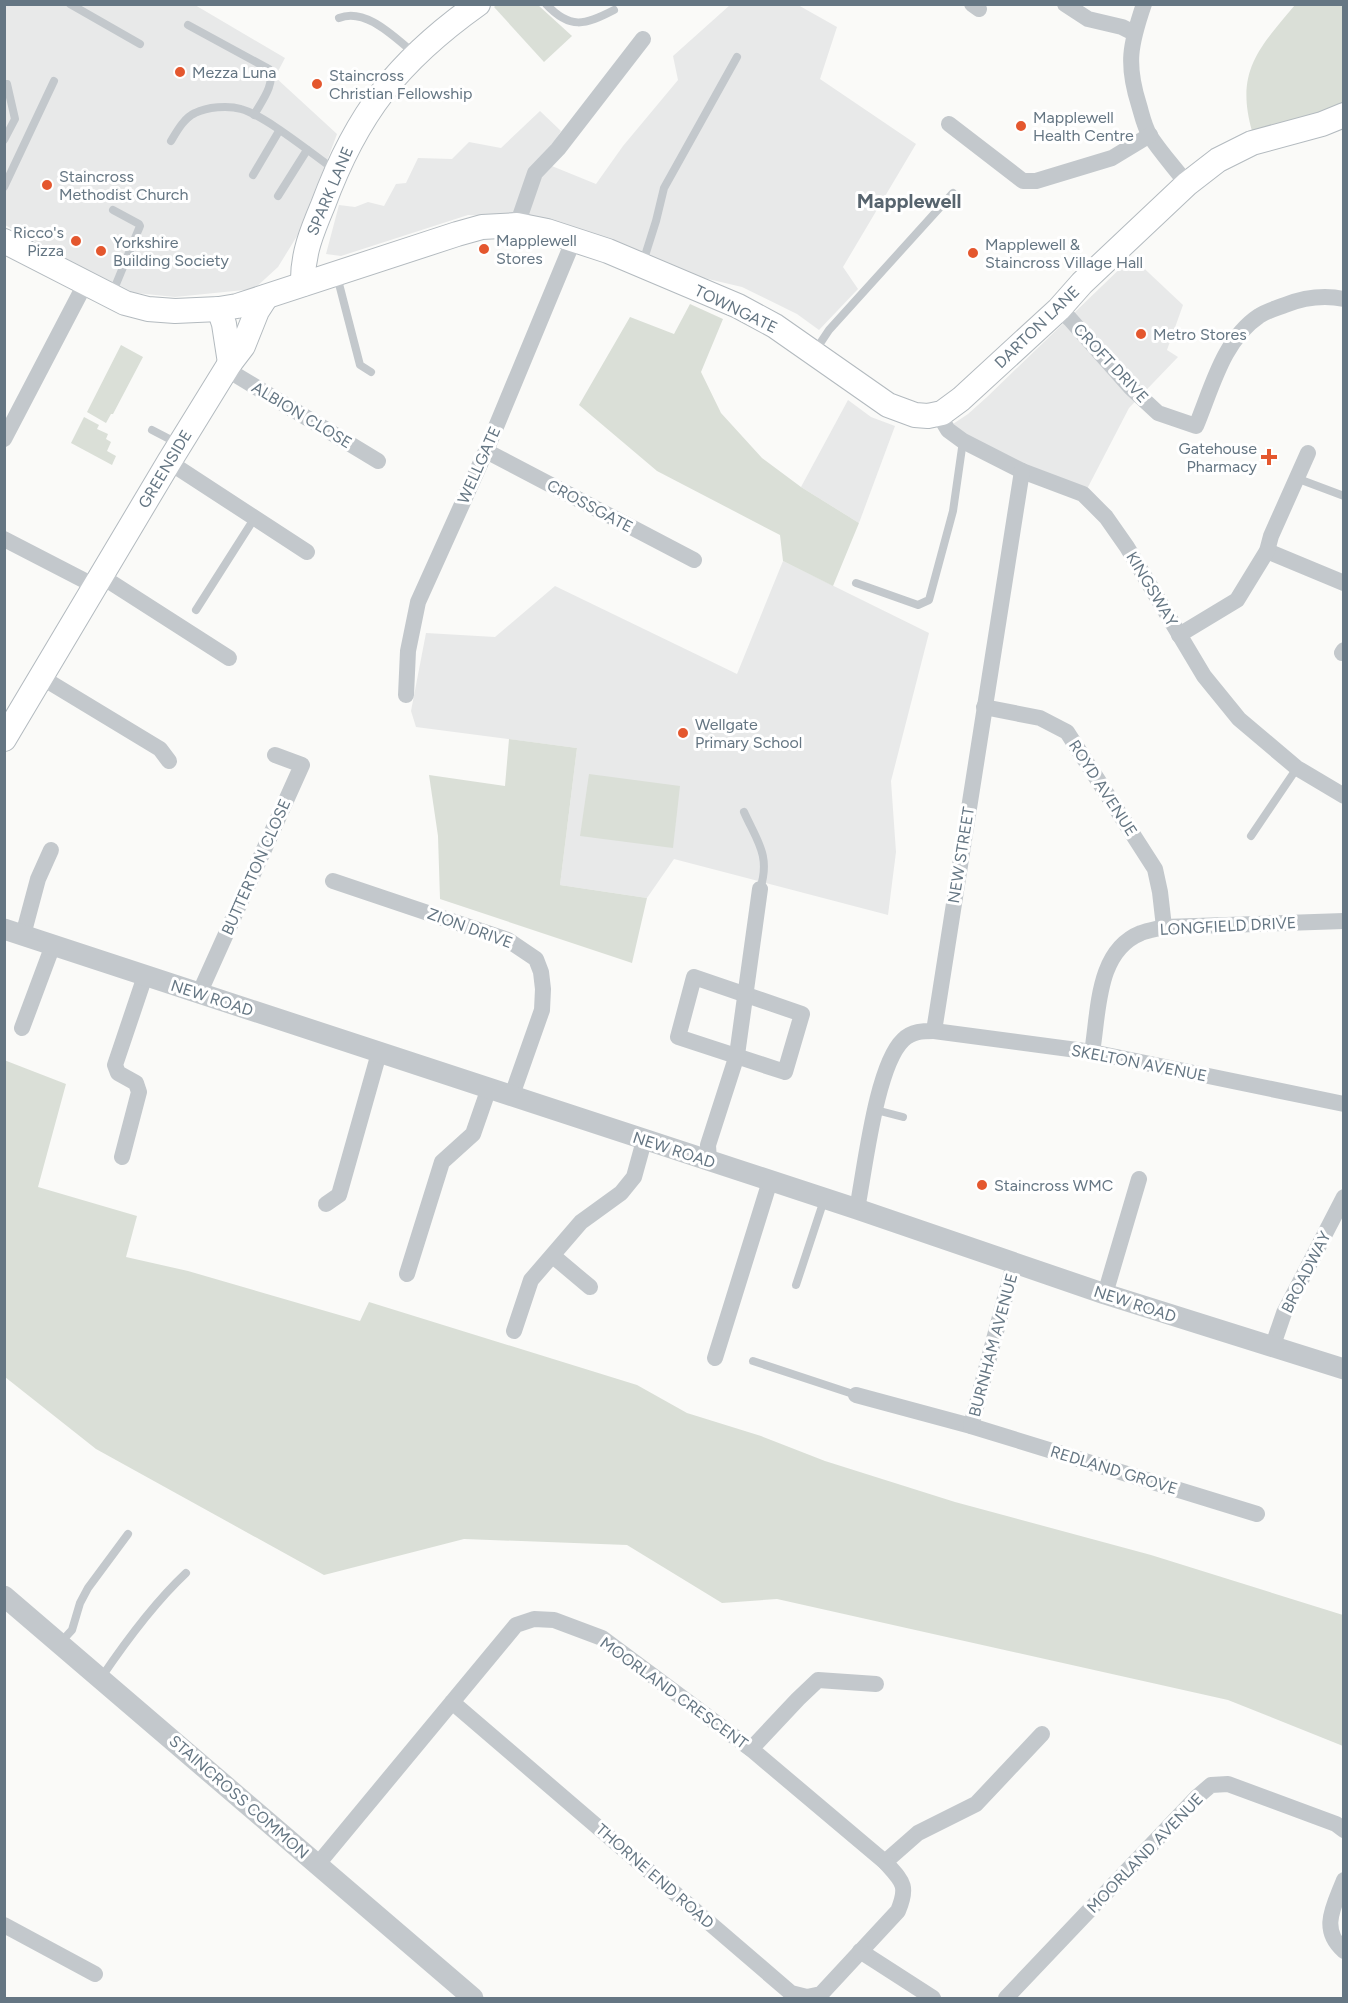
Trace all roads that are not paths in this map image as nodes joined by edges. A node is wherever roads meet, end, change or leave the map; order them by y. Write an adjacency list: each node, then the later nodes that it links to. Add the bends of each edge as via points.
1 (70, 4): 11 (lane)
2 (478, 4): 12 (main road, SPARK LANE)
3 (546, 4): 6 (lane, via 565,21 577,23)
4 (1065, 4): 9 (street, via 1088,19)
5 (1144, 4): 9 (street)
6 (614, 10)
7 (339, 18): 12 (lane, via 353,15 371,21)
8 (188, 25): 16 (lane, via 269,69 272,80)
9 (1134, 33): 20 (street, via 1130,57 1132,83)
10 (643, 39): 31 (street, via 535,173)
11 (140, 44)
12 (415, 54): 24 (main road, SPARK LANE, via 376,100)
13 (737, 57): 34 (lane, via 664,188)
14 (54, 81): 27 (lane)
15 (7, 84): 21 (lane, via 15,119)
16 (254, 115): 19 (lane); 22 (lane, via 225,107 193,114)
17 (1344, 115): 26 (main road, DARTON LANE, via 1252,143 1218,160)
18 (949, 124): 20 (street, via 1023,181 1036,181 1112,158)
19 (279, 130): 23 (lane); 25 (lane)
20 (1150, 135): 26 (street)
21 (4, 140)
22 (171, 141)
23 (307, 150): 24 (lane); 29 (lane)
24 (336, 170): 37 (main road, SPARK LANE, via 311,235)
25 (253, 175)
26 (1187, 184): 42 (main road, DARTON LANE)
27 (4, 187)
28 (953, 193): 43 (lane, via 829,330)
29 (278, 196)
30 (113, 210): 38 (lane, via 139,224 140,229)
31 (517, 225): 32 (main road, TOWNGATE); 35 (main road, TOWNGATE, via 465,231)
32 (574, 239): 34 (main road, TOWNGATE); 50 (street, WELLGATE)
33 (4, 241): 36 (main road, TOWNGATE)
34 (642, 266): 43 (main road, TOWNGATE, via 738,306 775,326)
35 (337, 273): 37 (main road, TOWNGATE); 45 (lane, via 360,365)
36 (85, 284): 38 (main road, TOWNGATE); 48 (street)
37 (303, 284): 39 (main road, TOWNGATE)
38 (110, 297): 41 (main road, TOWNGATE, via 148,309)
39 (266, 297): 41 (main road, TOWNGATE); 44 (main road, GREENSIDE, via 243,346)
40 (1344, 299): 42 (street, CROFT DRIVE, via 1299,300 1260,315 1236,336 1196,426 1158,413)
41 (219, 309): 44 (main road)
42 (1059, 309): 46 (main road, DARTON LANE)
43 (813, 354): 46 (main road, TOWNGATE, via 888,405 915,416)
44 (228, 366): 51 (main road, GREENSIDE); 53 (street, ALBION CLOSE)
45 (371, 372)
46 (942, 412): 49 (street, KINGSWAY, via 948,429)
47 (152, 430): 51 (lane)
48 (4, 439)
49 (963, 441): 54 (street, KINGSWAY); 63 (lane, via 952,511 929,600 918,605)
50 (486, 451): 61 (street, CROSSGATE); 69 (street, WELLGATE, via 418,602 408,651)
51 (174, 453): 57 (street); 62 (main road, GREENSIDE)
52 (1308, 453): 55 (street)
53 (378, 462)
54 (1022, 471): 66 (street, KINGSWAY, via 1083,494 1106,517); 70 (street, NEW STREET)
55 (1296, 478): 56 (lane); 59 (street)
56 (1344, 496)
57 (254, 519): 60 (street); 65 (lane)
58 (4, 539): 62 (street)
59 (1267, 551): 64 (street); 66 (street, via 1237,600)
60 (307, 552)
61 (694, 560)
62 (98, 581): 67 (street); 68 (main road, GREENSIDE)
63 (856, 582)
64 (1344, 583)
65 (196, 610)
66 (1179, 635): 74 (street, KINGSWAY, via 1204,676 1239,719)
67 (229, 657)
68 (40, 677): 71 (main road, GREENSIDE); 73 (street, via 160,749)
69 (406, 695)
70 (984, 708): 82 (street, ROYD AVENUE, via 1040,718 1067,732 1155,869); 89 (street, NEW STREET)
71 (4, 739)
72 (275, 756): 87 (street, BUTTERTON CLOSE, via 302,765)
73 (169, 761)
74 (1297, 768): 75 (street, KINGSWAY); 77 (lane)
75 (1344, 796)
76 (744, 812): 80 (lane, via 762,850 765,873)
77 (1251, 836)
78 (51, 850): 83 (street)
79 (333, 881): 94 (street, ZION DRIVE, via 508,940 536,959 541,972 542,1010)
80 (760, 889): 86 (street)
81 (1344, 921): 82 (street, LONGFIELD DRIVE)
82 (1164, 927): 90 (street, LONGFIELD DRIVE, via 1140,933 1121,946 1108,964)
83 (14, 932): 84 (street, NEW ROAD)
84 (52, 945): 85 (street, NEW ROAD); 88 (street)
85 (145, 976): 87 (street, NEW ROAD); 99 (street, via 115,1065 118,1073 136,1083 139,1092)
86 (744, 993): 92 (street); 92 (street, via 802,1014 785,1072); 92 (street, via 694,977 678,1037)
87 (199, 994): 91 (street, NEW ROAD)
88 (22, 1028)
89 (934, 1031): 90 (street, SKELTON AVENUE); 96 (street, via 920,1031 905,1038 893,1053)
90 (1092, 1052): 95 (street, SKELTON AVENUE)
91 (379, 1053): 93 (street, NEW ROAD); 105 (street, via 339,1195)
92 (737, 1056): 100 (street, via 708,1145)
93 (489, 1088): 94 (street, NEW ROAD); 109 (street, via 473,1134 442,1162)
94 (512, 1095): 98 (street, NEW ROAD)
95 (1344, 1104)
96 (876, 1110): 97 (lane); 106 (street)
97 (903, 1117)
98 (646, 1141): 100 (street, NEW ROAD); 107 (street, via 634,1177 621,1193 581,1222)
99 (122, 1157)
100 (709, 1161): 102 (street, NEW ROAD)
101 (1139, 1179): 112 (street)
102 (770, 1181): 104 (street, NEW ROAD); 115 (street)
103 (1344, 1197): 114 (street, BROADWAY, via 1284,1313)
104 (824, 1198): 106 (street, NEW ROAD); 110 (lane)
105 (326, 1204)
106 (857, 1209): 108 (street, NEW ROAD)
107 (553, 1256): 111 (street); 113 (street, via 531,1280)
108 (1014, 1264): 112 (street, NEW ROAD); 119 (street, BURNHAM AVENUE)
109 (407, 1274)
110 (796, 1285)
111 (590, 1287)
112 (1105, 1294): 114 (street, NEW ROAD)
113 (514, 1331)
114 (1272, 1348): 117 (street, NEW ROAD)
115 (715, 1358)
116 (753, 1361): 118 (lane)
117 (1344, 1370)
118 (856, 1395): 119 (street, REDLAND GROVE)
119 (971, 1426): 120 (street, REDLAND GROVE)
120 (1257, 1514)
121 (128, 1534): 124 (lane, via 88,1588 72,1630)
122 (186, 1573): 125 (lane, via 130,1635)
123 (4, 1596): 124 (street, STAINCROSS COMMON)
124 (60, 1644): 125 (street, STAINCROSS COMMON)
125 (101, 1678): 132 (street, STAINCROSS COMMON)
126 (876, 1684): 129 (street, via 818,1680)
127 (452, 1702): 129 (street, MOORLAND CRESCENT, via 516,1625 534,1619 554,1620 602,1638); 132 (street, MOORLAND CRESCENT); 135 (street, THORNE END ROAD, via 791,1993 807,1997 821,1994)
128 (1042, 1734): 131 (street, via 976,1804 918,1833)
129 (751, 1749): 131 (street, MOORLAND CRESCENT)
130 (1344, 1830): 140 (street, MOORLAND AVENUE, via 1228,1784 1211,1785)
131 (885, 1862): 135 (street, MOORLAND CRESCENT, via 902,1881 904,1897 898,1911)
132 (318, 1864): 138 (street, STAINCROSS COMMON)
133 (1344, 1880): 136 (street, via 1329,1928 1336,1945)
134 (4, 1925): 137 (street)
135 (860, 1951): 139 (street)
136 (1344, 1952)
137 (95, 1974)
138 (472, 1998)
139 (933, 1998)
140 (1006, 1998)

